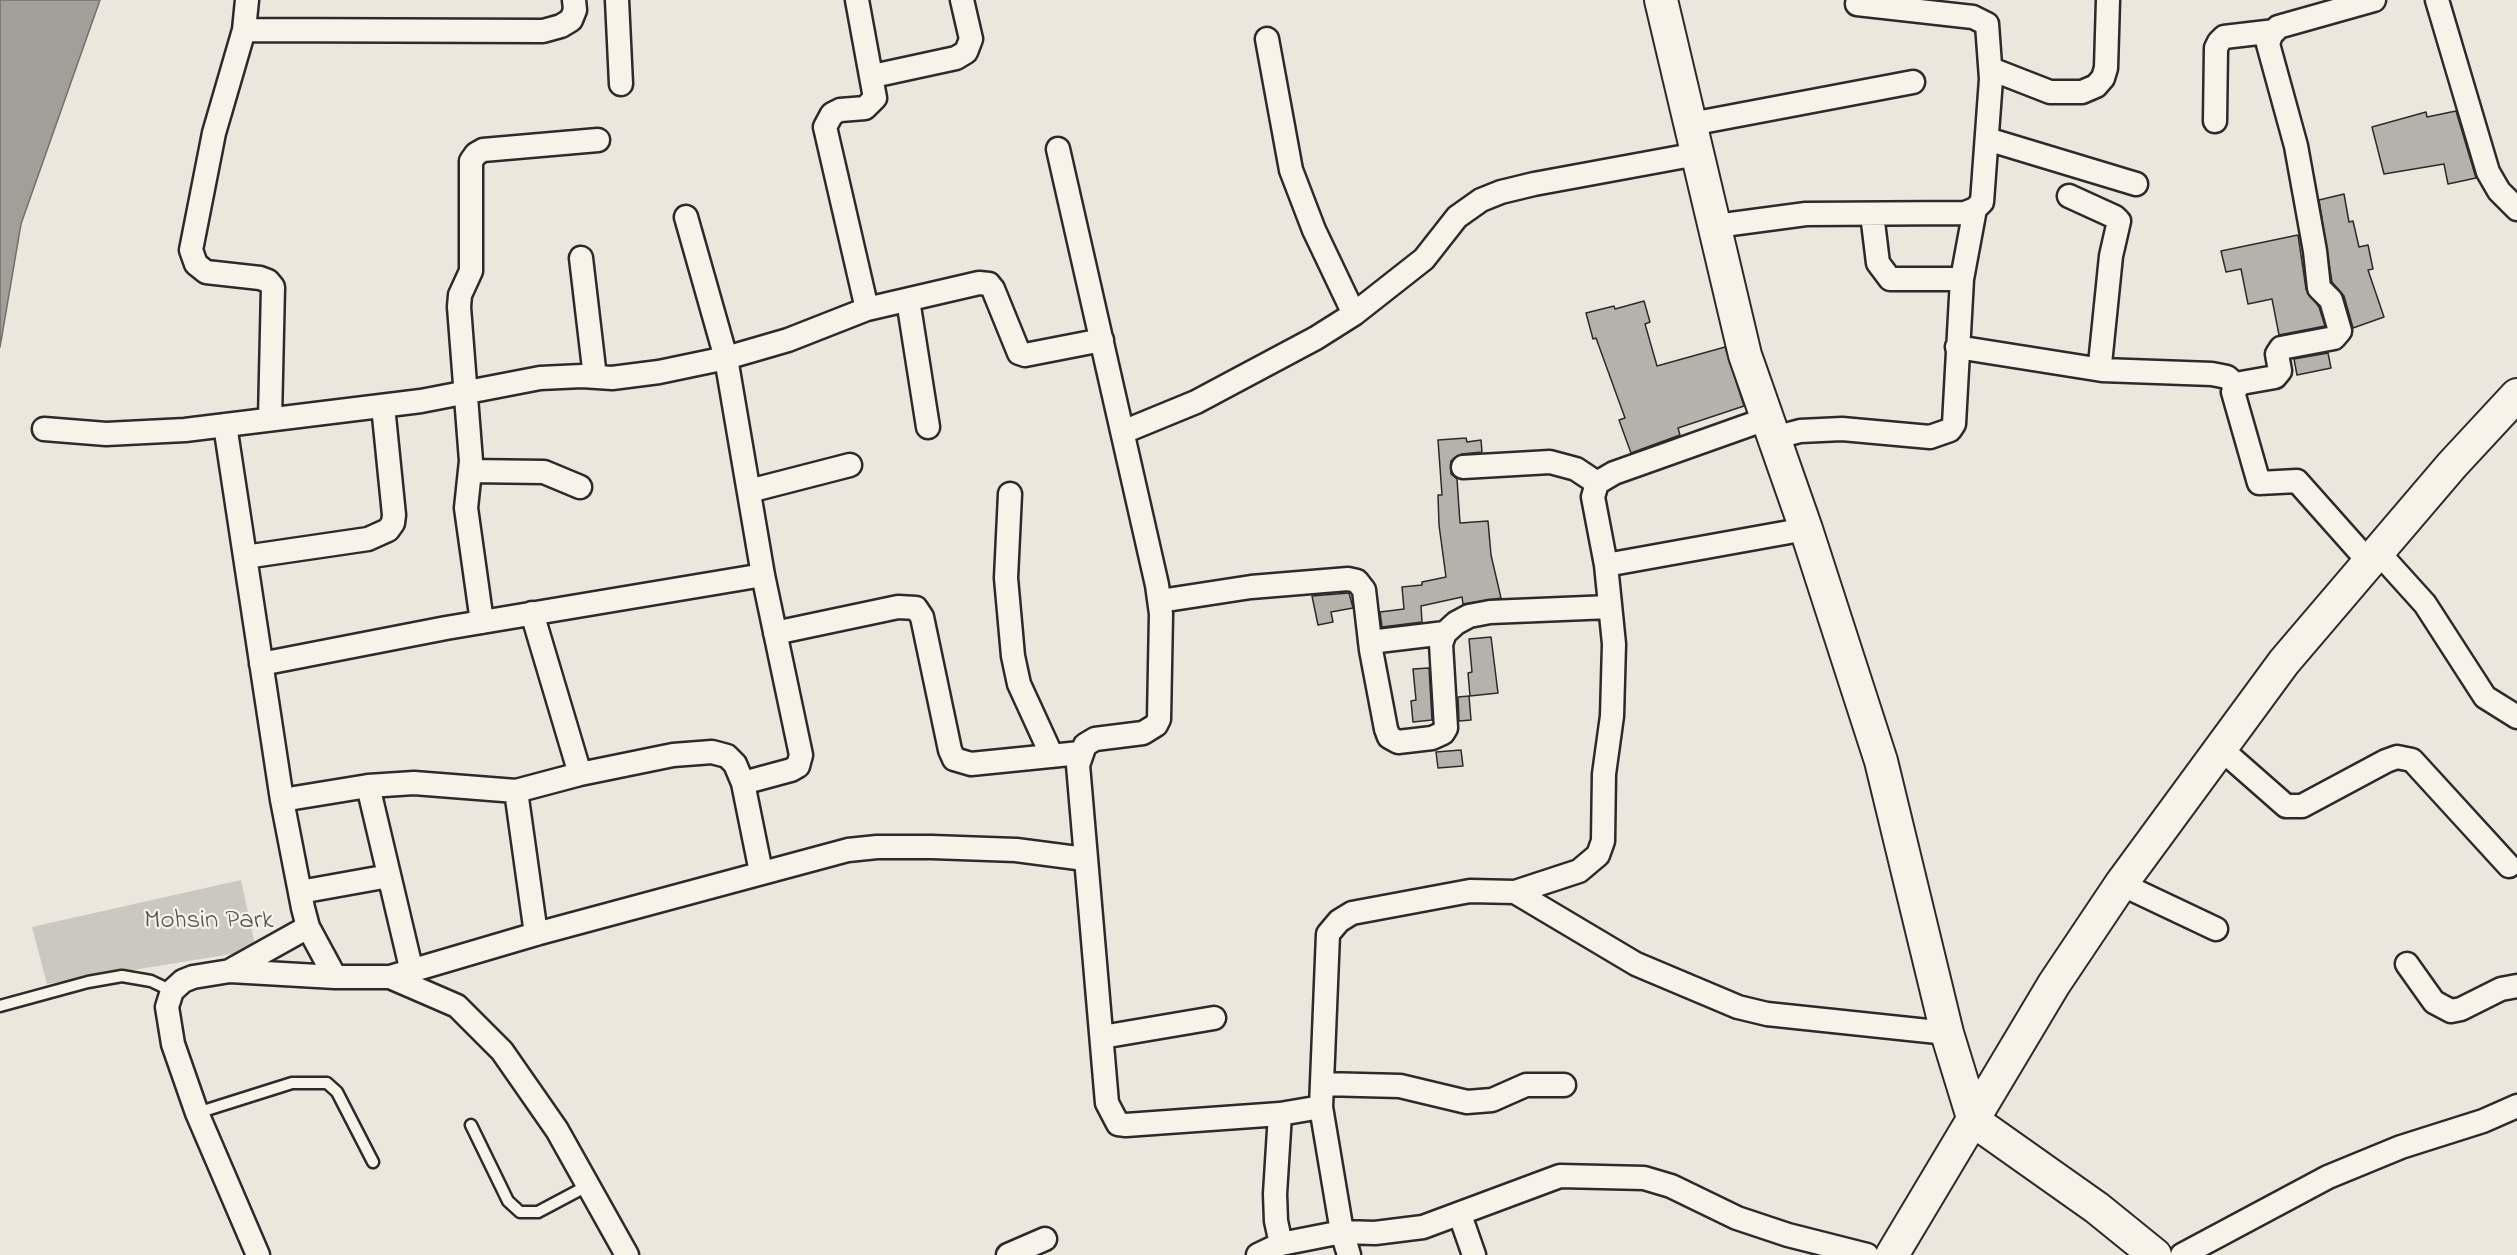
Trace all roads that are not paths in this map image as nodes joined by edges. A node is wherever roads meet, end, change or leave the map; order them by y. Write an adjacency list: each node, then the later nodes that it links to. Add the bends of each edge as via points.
1 (247, 0): 12 (street)
2 (574, 0): 12 (street, via 570,20 543,31)
3 (617, 0): 18 (street)
4 (857, 0): 16 (street)
5 (962, 0): 16 (street, via 971,39 966,52 957,58)
6 (1661, 0): 20 (street)
7 (2108, 0): 15 (street, via 2106,68 2096,86 2082,92 2050,92)
8 (2374, 0): 11 (street)
9 (2438, 0): 28 (street, via 2488,172 2499,191)
10 (1857, 4): 15 (street, via 1981,20 1990,30)
11 (2336, 4): 13 (street)
12 (244, 30): 46 (street, via 214,133 191,250 196,264 206,272 260,278 273,287)
13 (2275, 31): 19 (street, via 2224,37 2219,42); 42 (street, via 2268,44 2296,146 2319,288 2331,300 2340,331 2334,338 2281,348 2277,354 2280,371 2275,377)
14 (1267, 39): 36 (street, via 1291,170)
15 (1991, 69): 21 (street)
16 (873, 76): 35 (street, via 876,94 872,103 832,114 825,127)
17 (1912, 82): 20 (street)
18 (621, 84)
19 (2215, 121)
20 (1691, 124): 24 (street)
21 (1987, 139): 25 (street); 27 (street, via 1984,194)
22 (598, 140): 43 (street, via 483,150 471,161 471,271 459,307)
23 (1058, 150): 37 (street)
24 (1697, 154): 31 (street); 36 (street, via 1534,184 1481,200 1457,217 1424,259)
25 (2136, 184)
26 (2069, 196): 40 (street, via 2119,221 2111,256)
27 (1975, 209): 29 (street, via 1965,213); 33 (street)
28 (2517, 209)
29 (1872, 214): 31 (street, via 1806,214); 33 (street, via 1878,262 1890,279)
30 (686, 217): 39 (street)
31 (1716, 226): 49 (street, via 1745,355)
32 (581, 258): 41 (street)
33 (1962, 279): 38 (street)
34 (908, 300): 35 (street); 37 (street, via 985,283 993,289 1019,353); 48 (street)
35 (867, 309): 39 (street, via 788,340)
36 (1354, 314): 51 (street, via 1196,402)
37 (1102, 340): 51 (street)
38 (1957, 347): 40 (street); 49 (street, via 1954,424 1943,434 1916,437)
39 (726, 357): 41 (street, via 659,372); 57 (street)
40 (2102, 370): 42 (street, via 2212,374 2227,377)
41 (595, 377): 43 (street, via 540,378)
42 (2237, 386): 61 (street, via 2233,392 2259,483 2297,482)
43 (465, 392): 45 (street); 54 (street)
44 (2517, 395): 61 (street)
45 (383, 406): 46 (street); 60 (street, via 394,515 388,530 368,538)
46 (270, 419): 47 (street)
47 (225, 425): 50 (street, via 106,434); 60 (street)
48 (928, 427)
49 (1770, 428): 55 (street, via 1614,473); 59 (street)
50 (44, 429)
51 (1123, 432): 64 (street)
52 (850, 465): 57 (street)
53 (1463, 467): 55 (street, via 1550,462 1576,469)
54 (470, 471): 56 (street, via 544,472); 67 (street, via 467,527)
55 (1597, 483): 62 (street, via 1593,497)
56 (580, 487)
57 (748, 491): 63 (street)
58 (1010, 494): 75 (street, via 1006,578 1013,656 1019,684)
59 (1806, 529): 62 (street); 99 (street, via 1881,761)
60 (244, 557): 71 (street)
61 (2374, 557): 72 (street, via 2425,604 2485,697); 73 (street, via 2284,662)
62 (1606, 565): 65 (street)
63 (763, 575): 66 (street); 68 (street)
64 (1160, 602): 70 (street, via 1251,587 1353,580 1364,590); 74 (street, via 1156,725 1143,732 1095,739)
65 (1610, 607): 69 (street, via 1491,612 1469,616); 87 (street, via 1614,654 1603,841 1598,855 1579,871)
66 (532, 614): 67 (street); 76 (street)
67 (482, 622): 71 (street)
68 (775, 633): 75 (street, via 898,607 916,608 922,617 954,759 971,764); 77 (street, via 800,761 792,770)
69 (1445, 633): 70 (street); 70 (street, via 1441,644 1446,728 1432,738 1398,742 1389,737)
70 (1370, 642)
71 (261, 664): 80 (street)
72 (2517, 717)
73 (2220, 748): 82 (street, via 2286,806 2302,806 2386,761 2397,757 2412,760); 85 (street)
74 (1080, 753): 75 (street); 81 (street)
75 (1052, 756)
76 (580, 774): 77 (street, via 673,755 712,752 727,756); 79 (street)
77 (743, 783): 83 (street)
78 (368, 786): 79 (street, via 432,784); 80 (street); 84 (street)
79 (516, 791): 90 (street)
80 (282, 800): 86 (street)
81 (1085, 859): 83 (street, via 1016,850 877,847 848,850); 100 (street)
82 (2509, 866)
83 (761, 872): 90 (street)
84 (389, 876): 86 (street); 93 (street)
85 (2121, 884): 89 (street); 107 (street, via 2054,984)
86 (300, 891): 88 (street)
87 (1515, 892): 99 (street, via 1636,964 1738,1007 1767,1014); 101 (street, via 1470,891 1370,908 1339,921 1328,934)
88 (308, 927): 92 (street); 94 (street)
89 (2216, 928)
90 (536, 934): 93 (street)
91 (2407, 964): 95 (street, via 2434,1002 2451,1011)
92 (230, 971): 94 (street); 96 (street, via 193,976)
93 (401, 975): 94 (street); 110 (street, via 457,1006 502,1051 557,1130)
94 (335, 977)
95 (2517, 986)
96 (172, 991): 97 (lane, via 151,981 122,976); 105 (street, via 167,1007 168,1025)
97 (0, 1006)
98 (1214, 1018): 100 (street)
99 (1947, 1034): 107 (street)
100 (1102, 1037): 106 (street, via 1107,1103 1118,1124)
101 (1322, 1084): 102 (street, via 1400,1086 1467,1102 1492,1100 1526,1085); 104 (street)
102 (1564, 1085)
103 (2517, 1106): 124 (street, via 2328,1177)
104 (1321, 1107): 106 (street); 112 (street)
105 (197, 1113): 109 (lane, via 292,1083 327,1083 337,1092); 115 (street)
106 (1280, 1114): 114 (street, via 1275,1194)
107 (1974, 1121): 122 (street); 123 (street, via 2097,1208)
108 (471, 1125): 110 (lane, via 508,1201 520,1212 538,1212)
109 (373, 1162)
110 (587, 1186): 116 (street)
111 (1460, 1215): 112 (street, via 1403,1231); 120 (street); 121 (street, via 1560,1176 1644,1178 1671,1186 1737,1218)
112 (1342, 1232): 114 (street); 119 (street)
113 (1045, 1239): 117 (street)
114 (1281, 1244): 118 (street)
115 (258, 1255)
116 (627, 1255)
117 (1008, 1255)
118 (1258, 1255)
119 (1349, 1255)
120 (1474, 1255)
121 (1866, 1255)
122 (1892, 1255)
123 (2155, 1255)
124 (2182, 1255)

